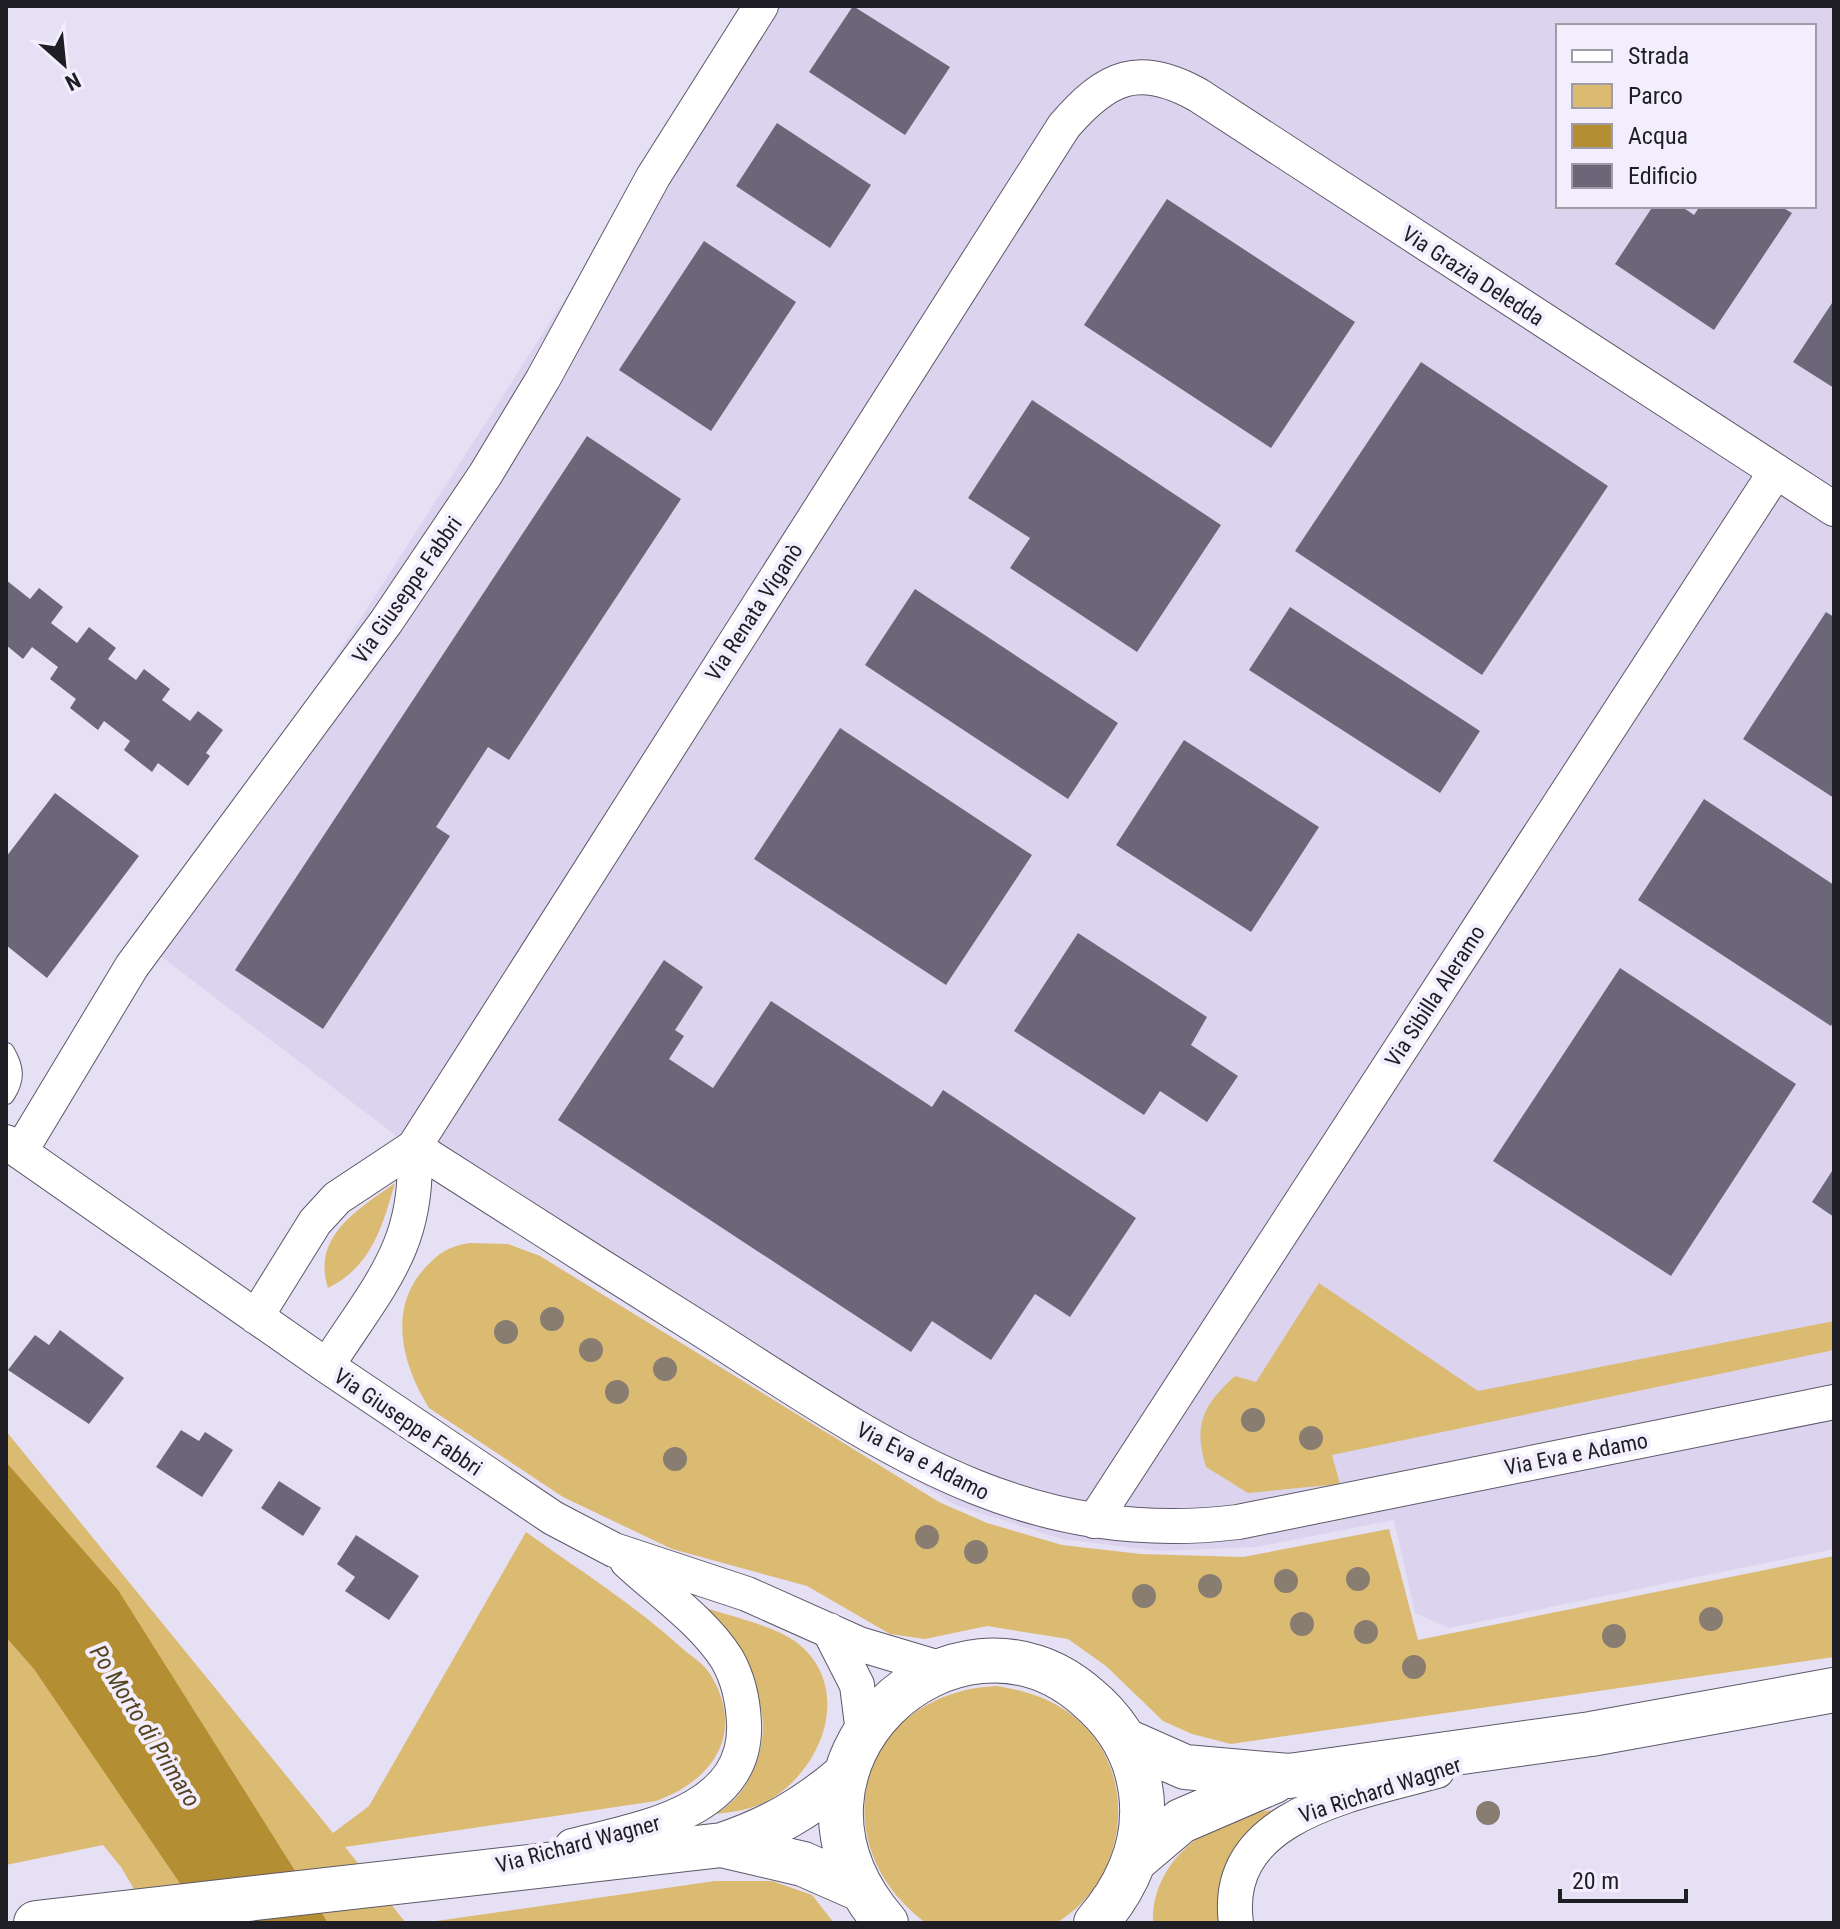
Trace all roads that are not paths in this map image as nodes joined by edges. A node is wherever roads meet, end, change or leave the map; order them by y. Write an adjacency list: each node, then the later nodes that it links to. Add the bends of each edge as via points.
1 (761, 6): 7 (street, Via Giuseppe Fabbri, via 653,177 485,475 386,622 132,966)
2 (1105, 88): 3 (street, Via Grazia Deledda, via 1144,75 1173,81 1198,95); 8 (street, Via Renata Viganò, via 1064,126)
3 (1776, 471): 4 (street, Via Grazia Deledda); 12 (street, Via Sibilla Aleramo)
4 (1834, 509)
5 (6, 1051): 6 (lane, via 15,1070)
6 (6, 1096)
7 (13, 1147): 9 (street, Via Giuseppe Fabbri)
8 (414, 1147): 9 (street, Via Renata Viganò, via 374,1170 322,1214); 10 (street, via 416,1186 407,1233); 12 (street, Via Eva e Adamo, via 901,1454 992,1496)
9 (256, 1317): 10 (street, Via Giuseppe Fabbri)
10 (327, 1366): 13 (street, Via Giuseppe Fabbri, via 510,1492)
11 (1834, 1402): 12 (street, Via Eva e Adamo, via 1238,1522 1168,1528)
12 (1094, 1521)
13 (614, 1550): 14 (street, Via Giuseppe Fabbri, via 747,1594); 23 (street, Via Richard Wagner, via 726,1658 743,1709 736,1767 712,1794 678,1816)
14 (829, 1630): 15 (street, Via Giuseppe Fabbri); 17 (street, via 857,1685)
15 (946, 1670): 17 (main road, Via Richard Wagner, via 897,1695); 18 (main road, Via Richard Wagner, via 998,1662 1045,1672 1082,1692)
16 (1834, 1690): 19 (main road, Via Richard Wagner)
17 (863, 1733): 20 (main road, Via Richard Wagner)
18 (1124, 1740): 21 (main road, Via Richard Wagner, via 1185,1767); 25 (main road, Via Richard Wagner, via 1138,1776 1143,1814)
19 (1543, 1740): 21 (main road, Via Richard Wagner); 29 (street, Via Richard Wagner, via 1325,1803 1286,1821 1246,1862 1235,1899)
20 (845, 1775): 22 (main road, Via Richard Wagner, via 778,1824); 24 (main road, Via Richard Wagner, via 841,1833)
21 (1289, 1776): 25 (main road, Via Richard Wagner, via 1181,1821)
22 (722, 1845): 23 (main road, Via Richard Wagner); 24 (main road, Via Richard Wagner, via 803,1864)
23 (468, 1873): 26 (main road, Via Richard Wagner)
24 (860, 1889): 27 (main road, Via Richard Wagner)
25 (1130, 1890): 28 (main road, Via Richard Wagner)
26 (36, 1923)
27 (886, 1923)
28 (1096, 1923)
29 (1236, 1923)

